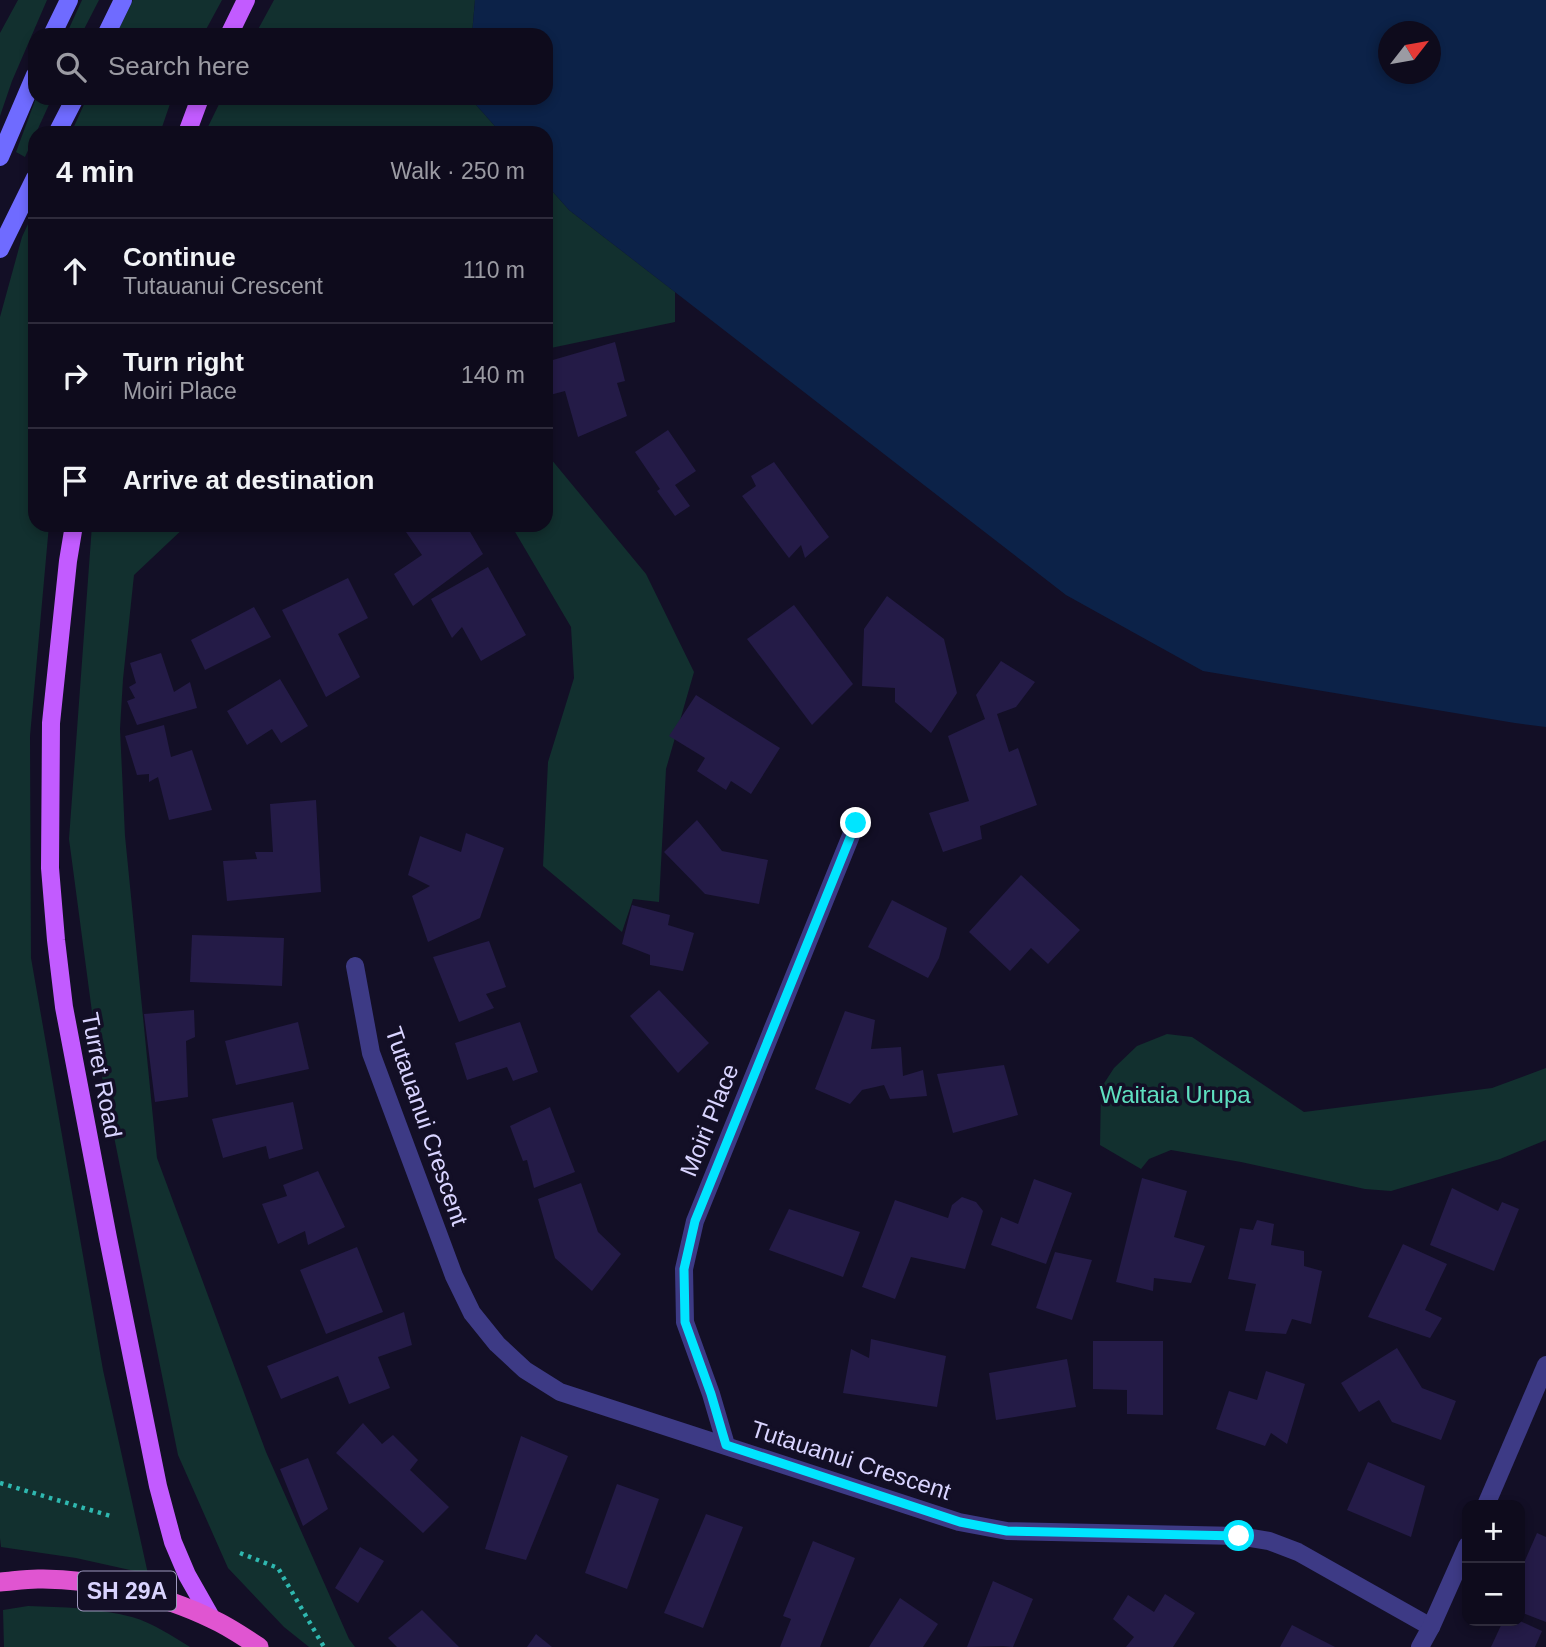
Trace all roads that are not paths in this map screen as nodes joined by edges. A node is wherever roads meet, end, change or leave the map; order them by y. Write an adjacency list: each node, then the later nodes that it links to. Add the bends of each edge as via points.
1 (69, 0): 4 (main road)
2 (123, 0): 5 (main road)
3 (246, 0): 6 (main road)
4 (55, 28)
5 (109, 28)
6 (232, 28)
7 (28, 91): 12 (main road)
8 (71, 105): 10 (main road)
9 (197, 105): 11 (main road)
10 (61, 126)
11 (190, 126)
12 (0, 157)
13 (28, 192): 14 (main road)
14 (0, 249)
15 (73, 532): 23 (main road, Turret Road, via 51,723 50,868 64,1007 165,1516 187,1575)
16 (856, 823): 19 (street, Moiri Place, via 695,1221 684,1269 685,1322)
17 (355, 966): 19 (street, Tutauanui Crescent, via 371,1053 472,1313 525,1370 560,1392)
18 (1546, 1365): 20 (street)
19 (726, 1445): 24 (street, Tutauanui Crescent, via 960,1522 1007,1531 1239,1536 1269,1541 1298,1552)
20 (1488, 1500)
21 (1462, 1557): 24 (street)
22 (0, 1582): 23 (highway, SH 29A, via 79,1582 170,1602)
23 (212, 1619): 25 (highway, SH 29A)
24 (1431, 1627): 26 (street)
25 (259, 1647)
26 (1420, 1647)

